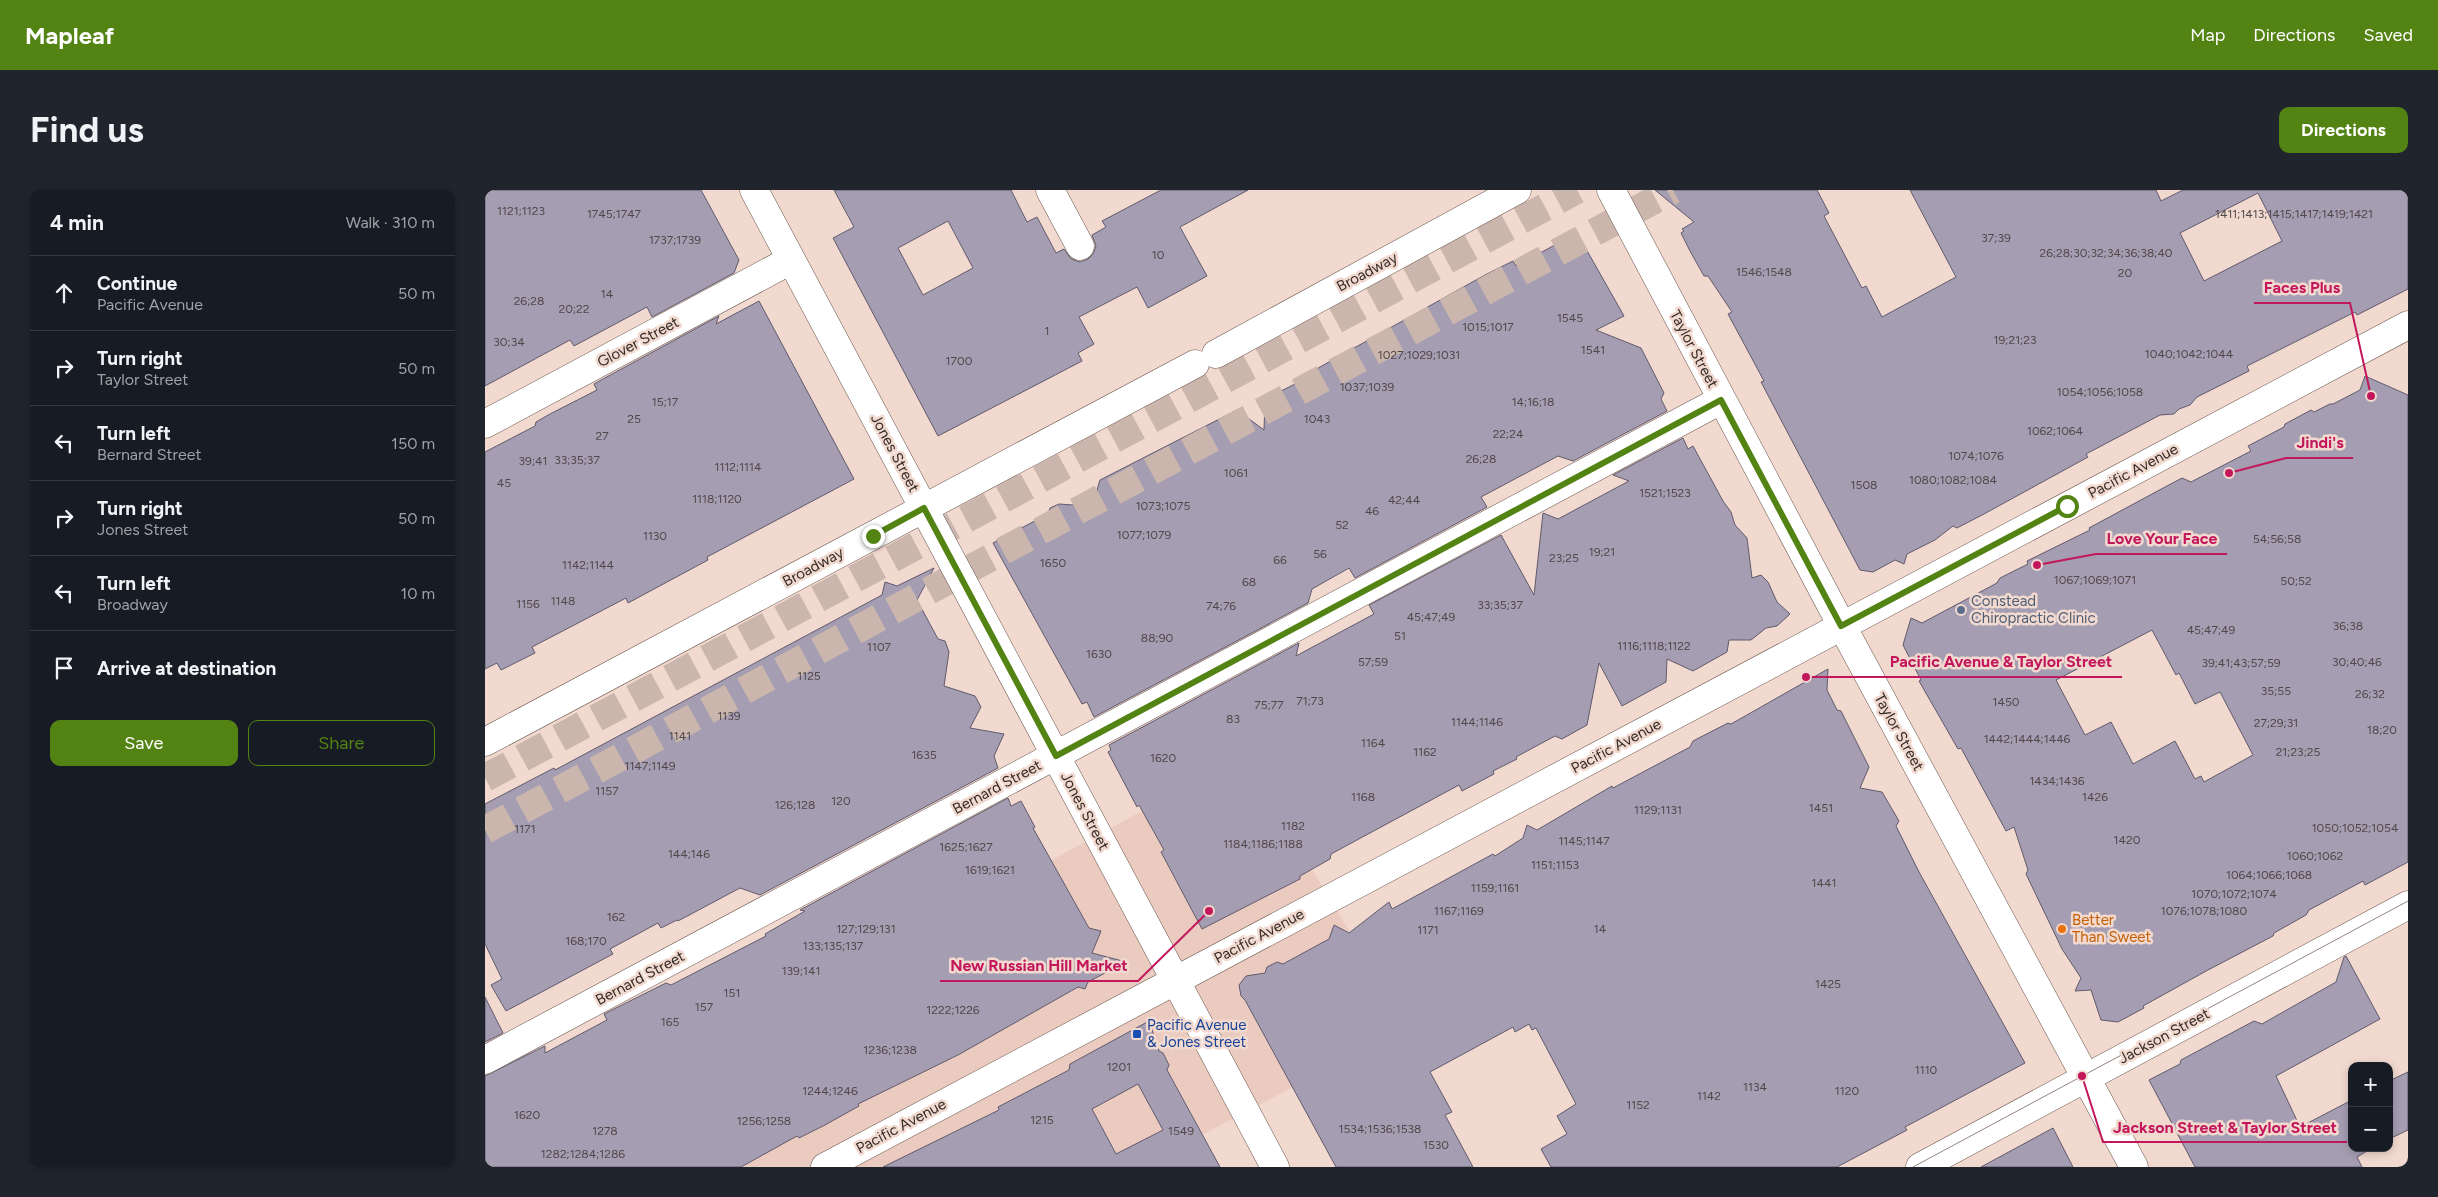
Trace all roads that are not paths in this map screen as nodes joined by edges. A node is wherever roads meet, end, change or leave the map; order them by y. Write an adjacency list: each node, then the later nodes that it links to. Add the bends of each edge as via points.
1 (754, 190): 6 (street, Jones Street)
2 (1050, 190): 5 (street)
3 (1517, 190): 10 (street, Broadway)
4 (1611, 190): 8 (street, Taylor Street)
5 (1080, 246)
6 (791, 260): 9 (street, Glover Street); 10 (street, Jones Street)
7 (2408, 325): 11 (street, Pacific Avenue)
8 (1721, 400): 11 (street, Taylor Street); 13 (street, Bernard Street)
9 (485, 424)
10 (924, 508): 12 (street, Broadway); 13 (street, Jones Street)
11 (1841, 626): 15 (street, Pacific Avenue); 17 (street, Taylor Street)
12 (485, 742)
13 (1056, 756): 15 (street, Jones Street); 16 (street, Bernard Street)
14 (2408, 904): 17 (street, Jackson Street)
15 (1176, 981): 18 (street, Pacific Avenue); 19 (street, Jones Street)
16 (485, 1060)
17 (2087, 1078): 20 (street, Jackson Street); 21 (street, Taylor Street)
18 (825, 1167)
19 (1275, 1167)
20 (1920, 1167)
21 (2134, 1167)

